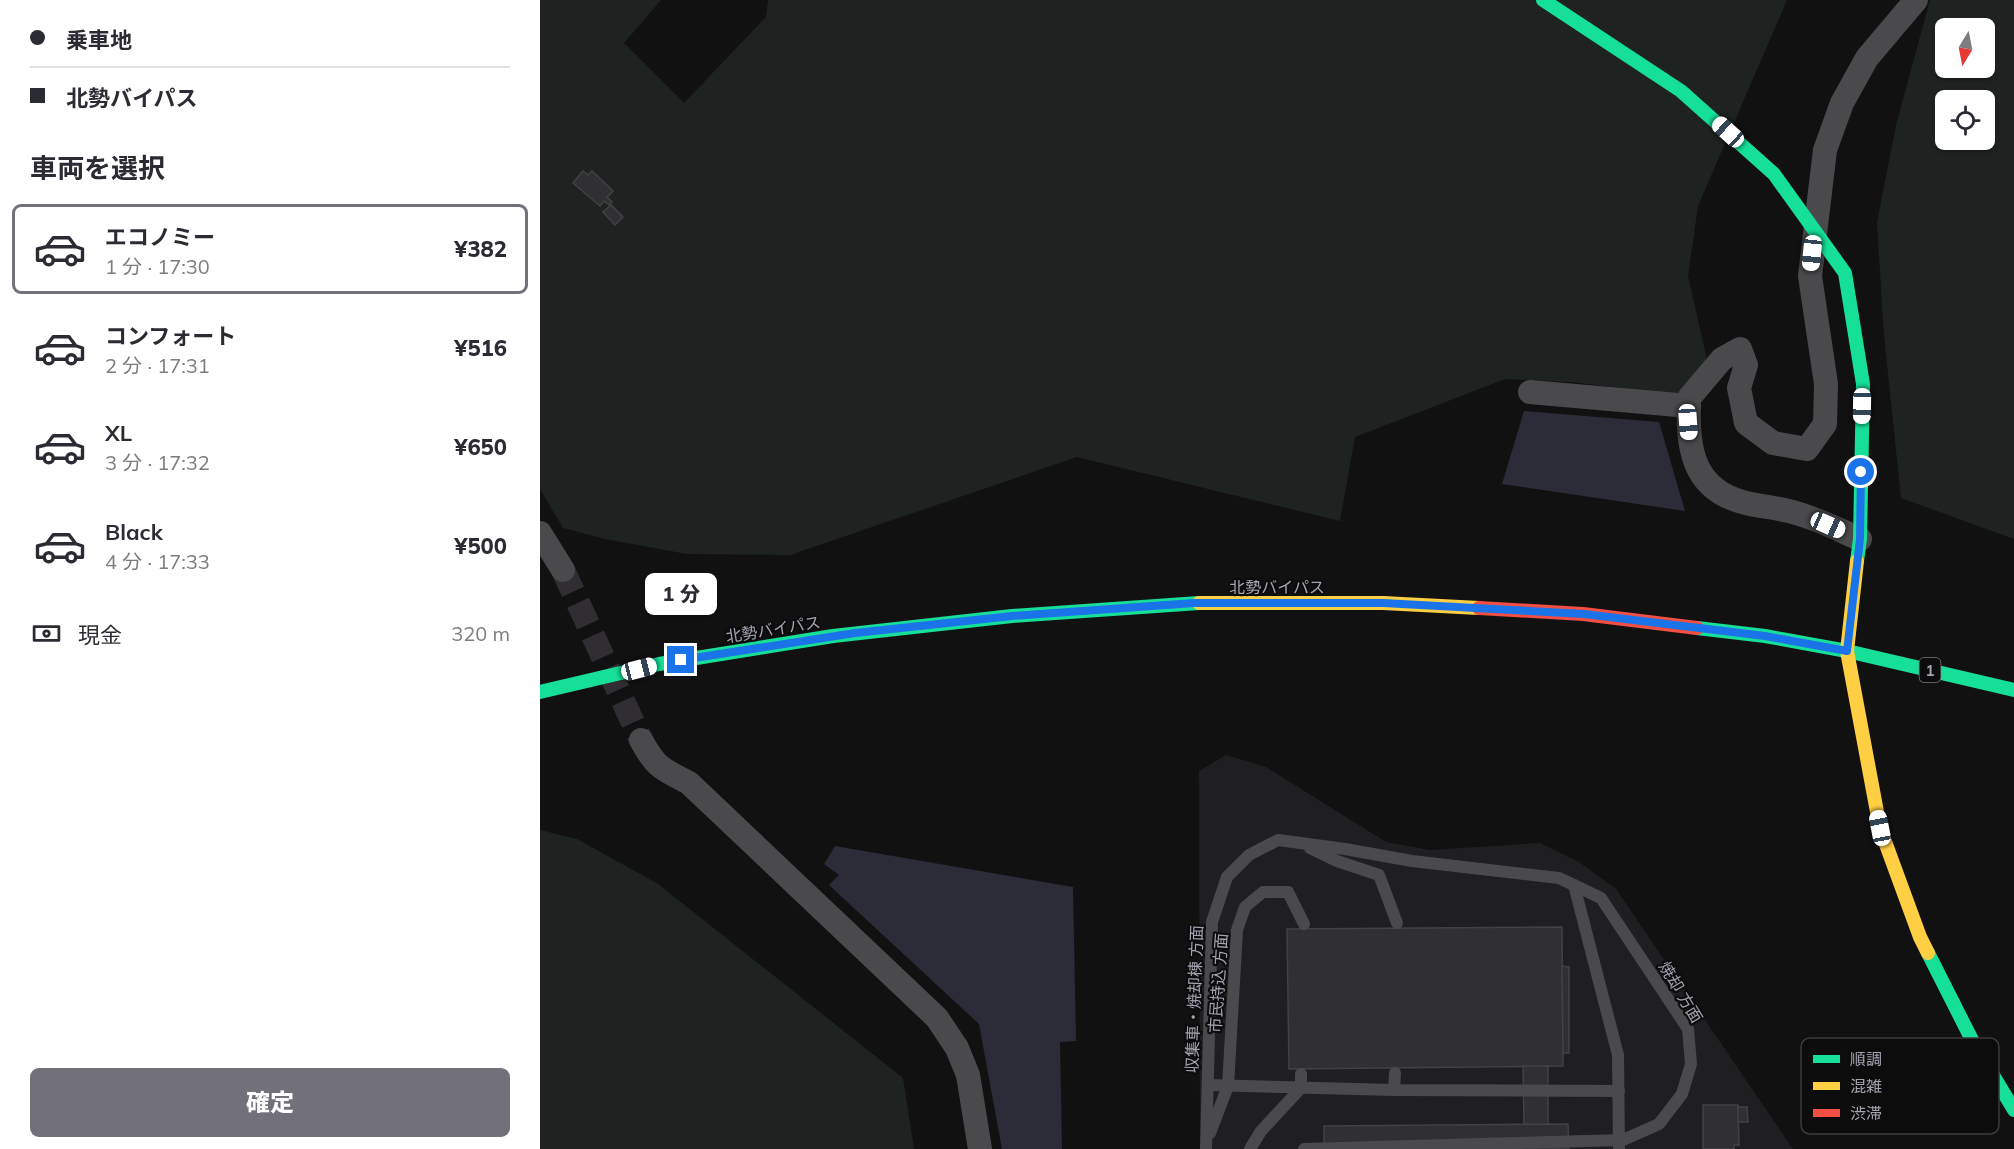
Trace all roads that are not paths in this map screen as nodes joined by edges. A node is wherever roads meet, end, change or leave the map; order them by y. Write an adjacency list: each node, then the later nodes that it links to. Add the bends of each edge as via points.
1 (1543, 0): 3 (main road, via 1681,91 1774,174)
2 (1916, 0): 3 (street, via 1867,58 1842,103 1825,150)
3 (1815, 230): 5 (street, via 1810,276 1826,384 1825,424 1807,449 1773,443 1746,423 1739,388 1746,365 1740,349 1714,368 1689,398); 7 (main road, via 1845,273 1863,384)
4 (1530, 392): 5 (street)
5 (1689, 406): 7 (street, via 1692,451 1698,471 1708,483 1732,498 1812,518)
6 (540, 533): 8 (street)
7 (1860, 539): 9 (main road)
8 (563, 570)
9 (1847, 651): 10 (main road, 北勢バイパス / 1); 11 (main road, 北勢バイパス / 1, via 1765,636 1584,614 1383,603 1194,603 1012,616 833,636 659,664); 17 (main road, via 1880,828 1920,937)
10 (2014, 690)
11 (540, 693)
12 (641, 740): 28 (street, via 652,760 689,783 937,1018 957,1048 968,1075)
13 (1304, 845): 14 (lane, 焼却 方面, via 1559,878); 15 (lane, via 1379,875); 20 (lane, 収集車・焼却棟 方面, via 1278,840 1249,855 1227,877 1212,922)
14 (1574, 885): 25 (lane, via 1618,1054); 30 (lane, 焼却 方面, via 1601,898 1688,1029 1691,1064 1683,1094 1659,1124 1623,1140)
15 (1397, 923)
16 (1304, 924): 22 (lane, 市民持込 方面, via 1288,892 1263,892 1245,907 1237,930)
17 (1971, 1038)
18 (1395, 1073): 24 (lane)
19 (1301, 1074): 23 (lane)
20 (1208, 1085): 22 (lane); 27 (lane, 収集車・焼却棟 方面)
21 (1999, 1085): 26 (main road)
22 (1228, 1086): 23 (lane); 27 (lane, 市民持込 方面)
23 (1301, 1088): 24 (lane); 29 (lane, via 1261,1131)
24 (1394, 1090): 25 (lane)
25 (1619, 1091): 31 (lane)
26 (2014, 1110)
27 (1206, 1146)
28 (980, 1149)
29 (1250, 1149)
30 (1304, 1149)
31 (1619, 1149)

